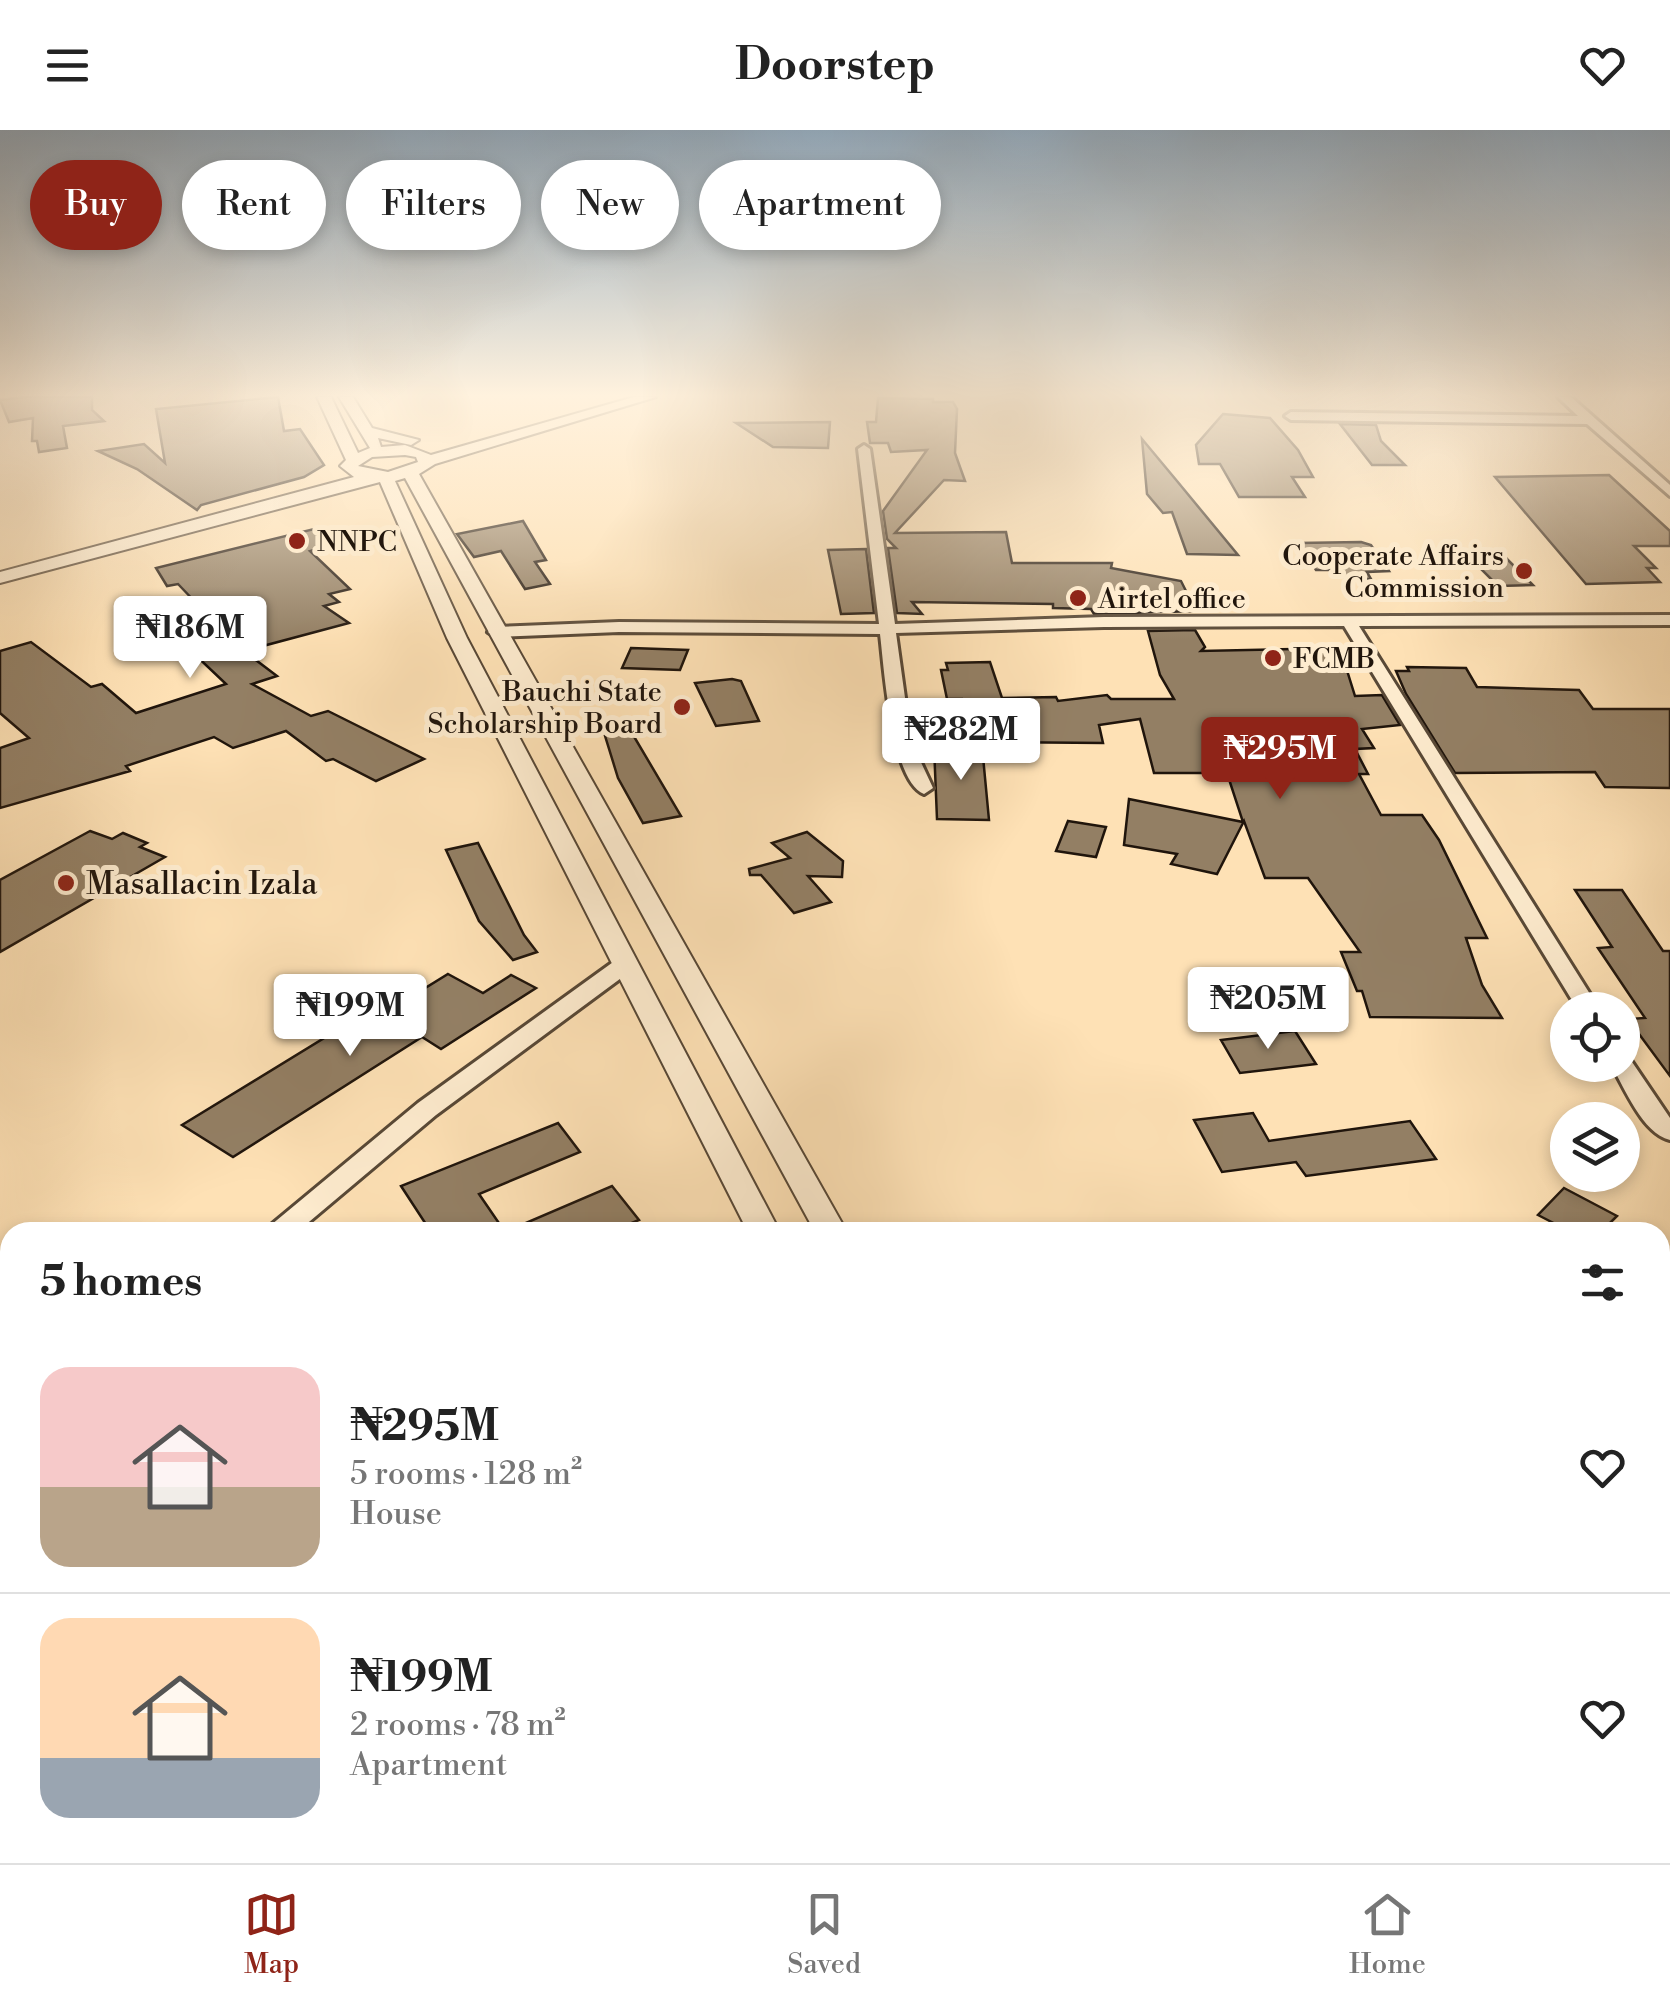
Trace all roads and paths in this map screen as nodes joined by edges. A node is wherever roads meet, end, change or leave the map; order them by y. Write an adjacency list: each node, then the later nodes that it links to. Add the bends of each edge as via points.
1 (316, 478): 8 (street)
2 (365, 478): 6 (street)
3 (402, 478): 7 (street)
4 (409, 478): 13 (street)
5 (867, 478): 12 (street)
6 (306, 493): 7 (street, via 362,492); 9 (street)
7 (397, 510): 15 (street)
8 (0, 570)
9 (0, 578)
10 (1348, 620): 11 (street); 12 (street); 16 (street)
11 (1670, 620)
12 (884, 629): 13 (street); 14 (street, via 902,741)
13 (496, 632): 21 (street)
14 (924, 788)
15 (624, 965): 19 (street, via 427,1109); 20 (street)
16 (1578, 992)
17 (1633, 1082): 18 (street)
18 (1670, 1132)
19 (292, 1222)
20 (759, 1222)
21 (826, 1222)

